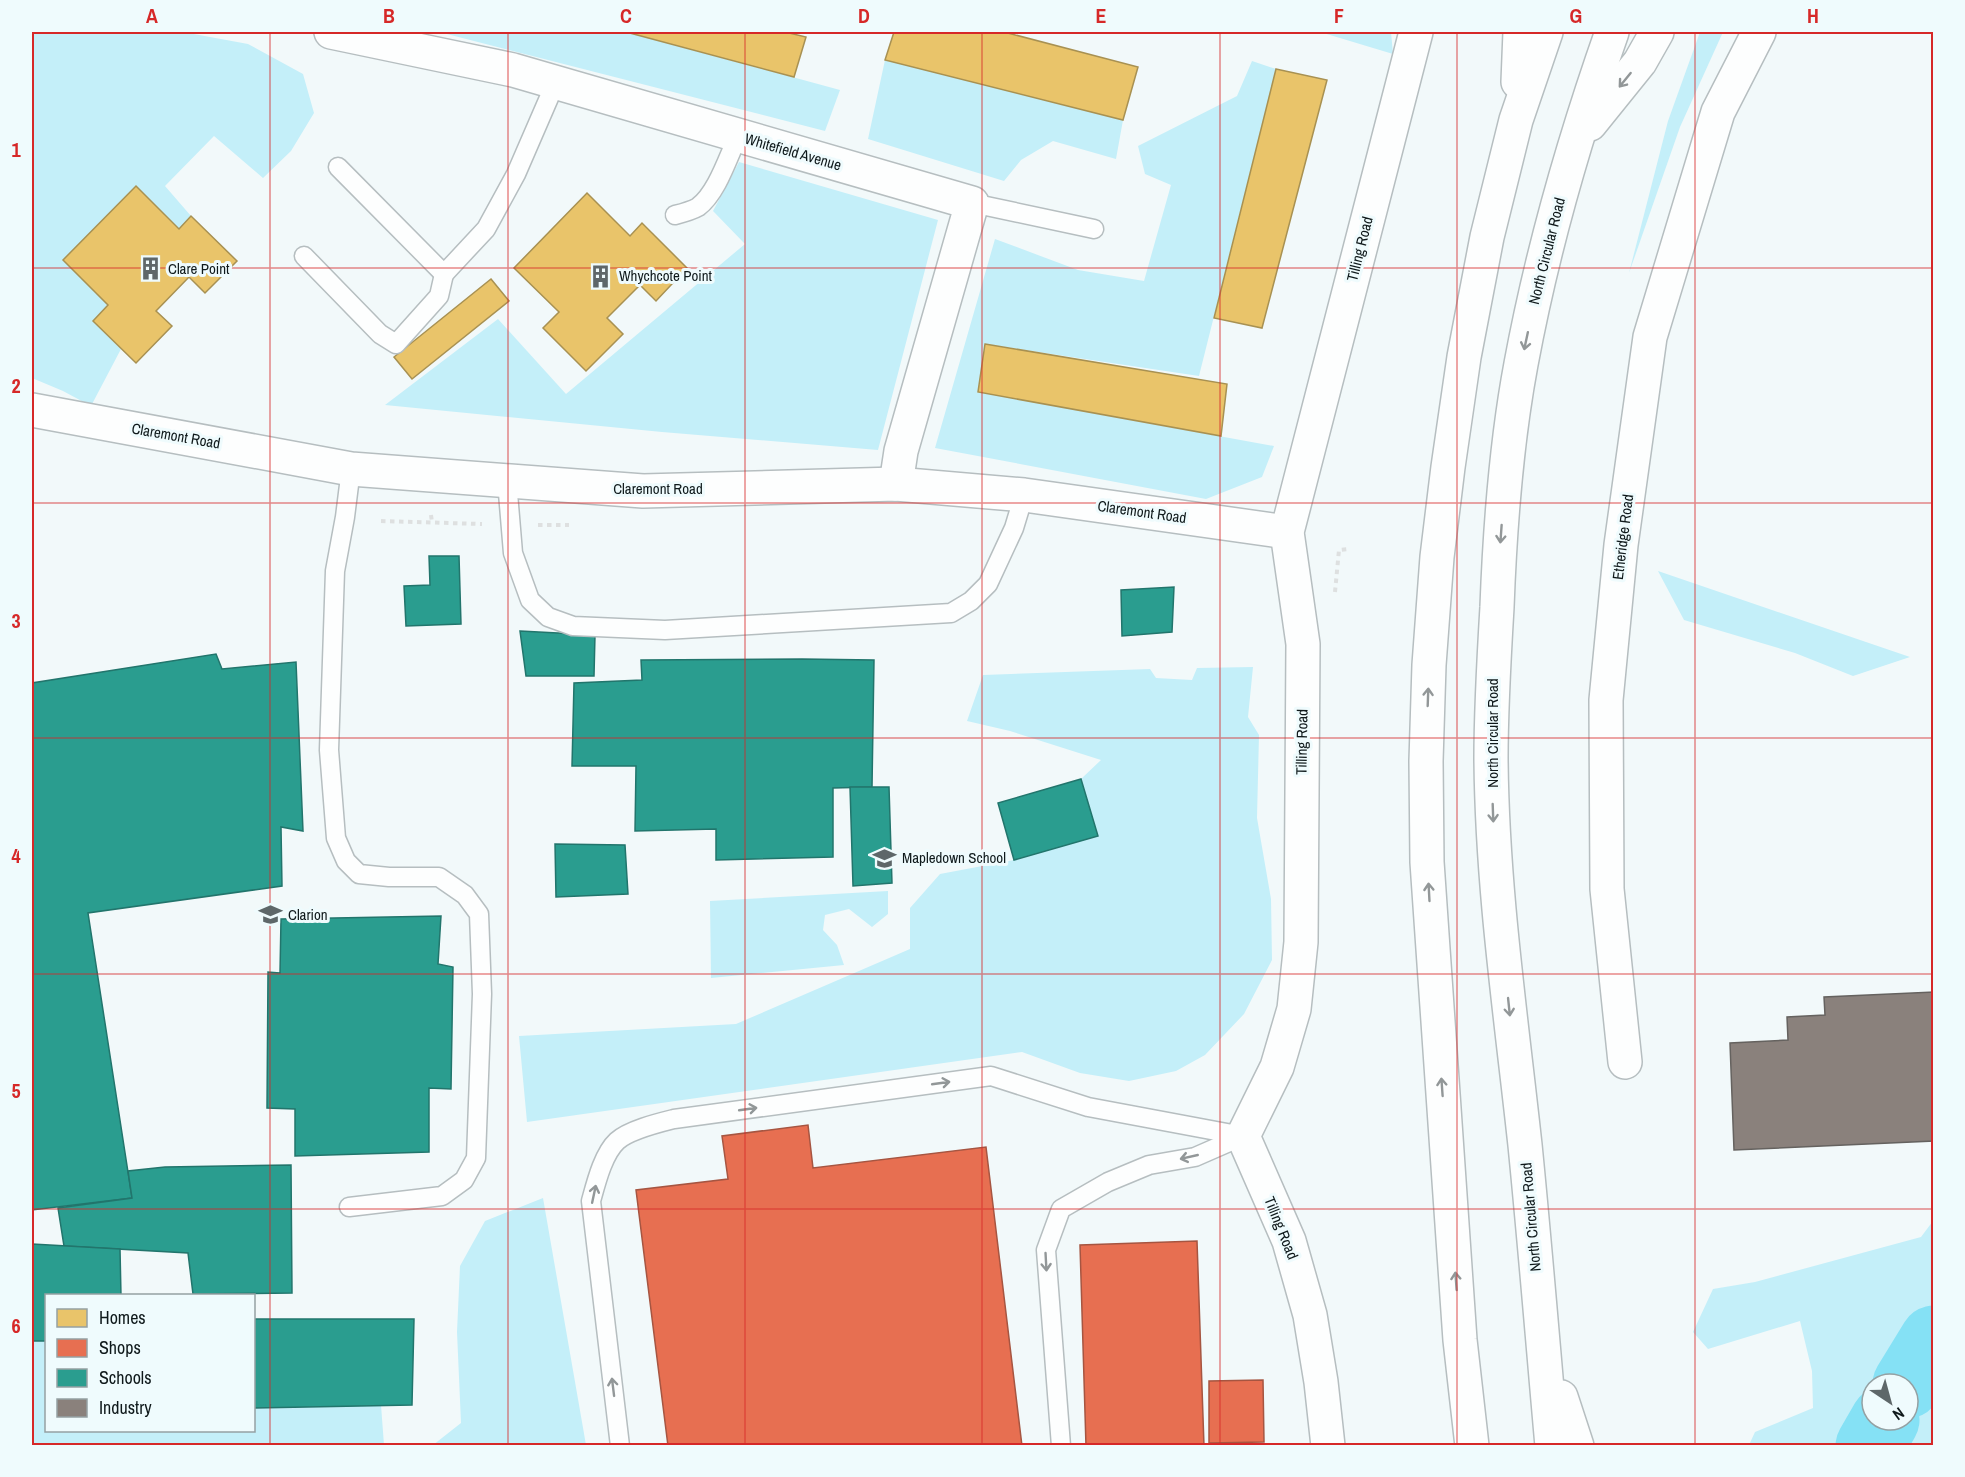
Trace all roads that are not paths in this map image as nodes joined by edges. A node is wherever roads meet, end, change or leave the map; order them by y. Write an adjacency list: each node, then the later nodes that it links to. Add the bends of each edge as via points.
1 (331, 32): 8 (main road, Whitefield Avenue, via 513,70)
2 (1416, 32): 23 (main road, Tilling Road)
3 (1520, 32): 9 (main road)
4 (1546, 32): 9 (main road)
5 (1612, 32): 11 (main road, North Circular Road)
6 (1657, 32): 11 (main road, one-way to 11, via 1640,62)
7 (1760, 32): 24 (main road, Etheridge Road, via 1718,112 1650,337 1621,545 1606,700 1607,889)
8 (555, 84): 10 (main road, Whitefield Avenue); 17 (lane, via 516,174 486,228)
9 (1516, 120): 28 (main road, one-way to 9, via 1427,862 1429,665 1437,557 1464,357 1487,237)
10 (738, 136): 13 (main road, Whitefield Avenue); 14 (lane, via 706,199)
11 (1576, 141): 27 (main road, North Circular Road, one-way to 27, via 1545,250 1521,365 1504,481 1491,758 1495,863)
12 (338, 167): 17 (lane)
13 (972, 203): 15 (lane); 21 (main road, via 901,451)
14 (675, 215)
15 (1094, 229)
16 (304, 256): 17 (lane, via 380,334 396,344 439,296)
17 (444, 274)
18 (32, 410): 19 (main road, Claremont Road)
19 (351, 469): 20 (main road, Claremont Road); 26 (lane, via 335,571 329,750 336,838 346,861 359,874 439,877 465,895 479,914 482,994 476,1158 464,1180 442,1196)
20 (507, 481): 21 (main road, Claremont Road, via 643,491); 22 (lane, via 513,554 530,600 548,618 573,626 665,630 951,613 988,584 1014,528)
21 (896, 484): 22 (main road, Claremont Road)
22 (1024, 495): 23 (main road, Claremont Road)
23 (1287, 532): 25 (main road, Tilling Road, via 1303,644 1301,942 1294,1009 1277,1067)
24 (1625, 1062)
25 (1243, 1136): 29 (lane, one-way to 25, via 591,1201 601,1166 617,1141 645,1127 674,1119 991,1076 1088,1107); 30 (lane, one-way to 30, via 1195,1157 1149,1165 1108,1182 1061,1209 1046,1251); 31 (main road, Tilling Road, via 1289,1241 1310,1315)
26 (349, 1207)
27 (1542, 1338): 34 (main road, North Circular Road); 35 (main road)
28 (1460, 1340): 32 (main road); 33 (main road)
29 (620, 1446)
30 (1061, 1446)
31 (1328, 1446)
32 (1449, 1446)
33 (1472, 1446)
34 (1552, 1446)
35 (1577, 1446)

